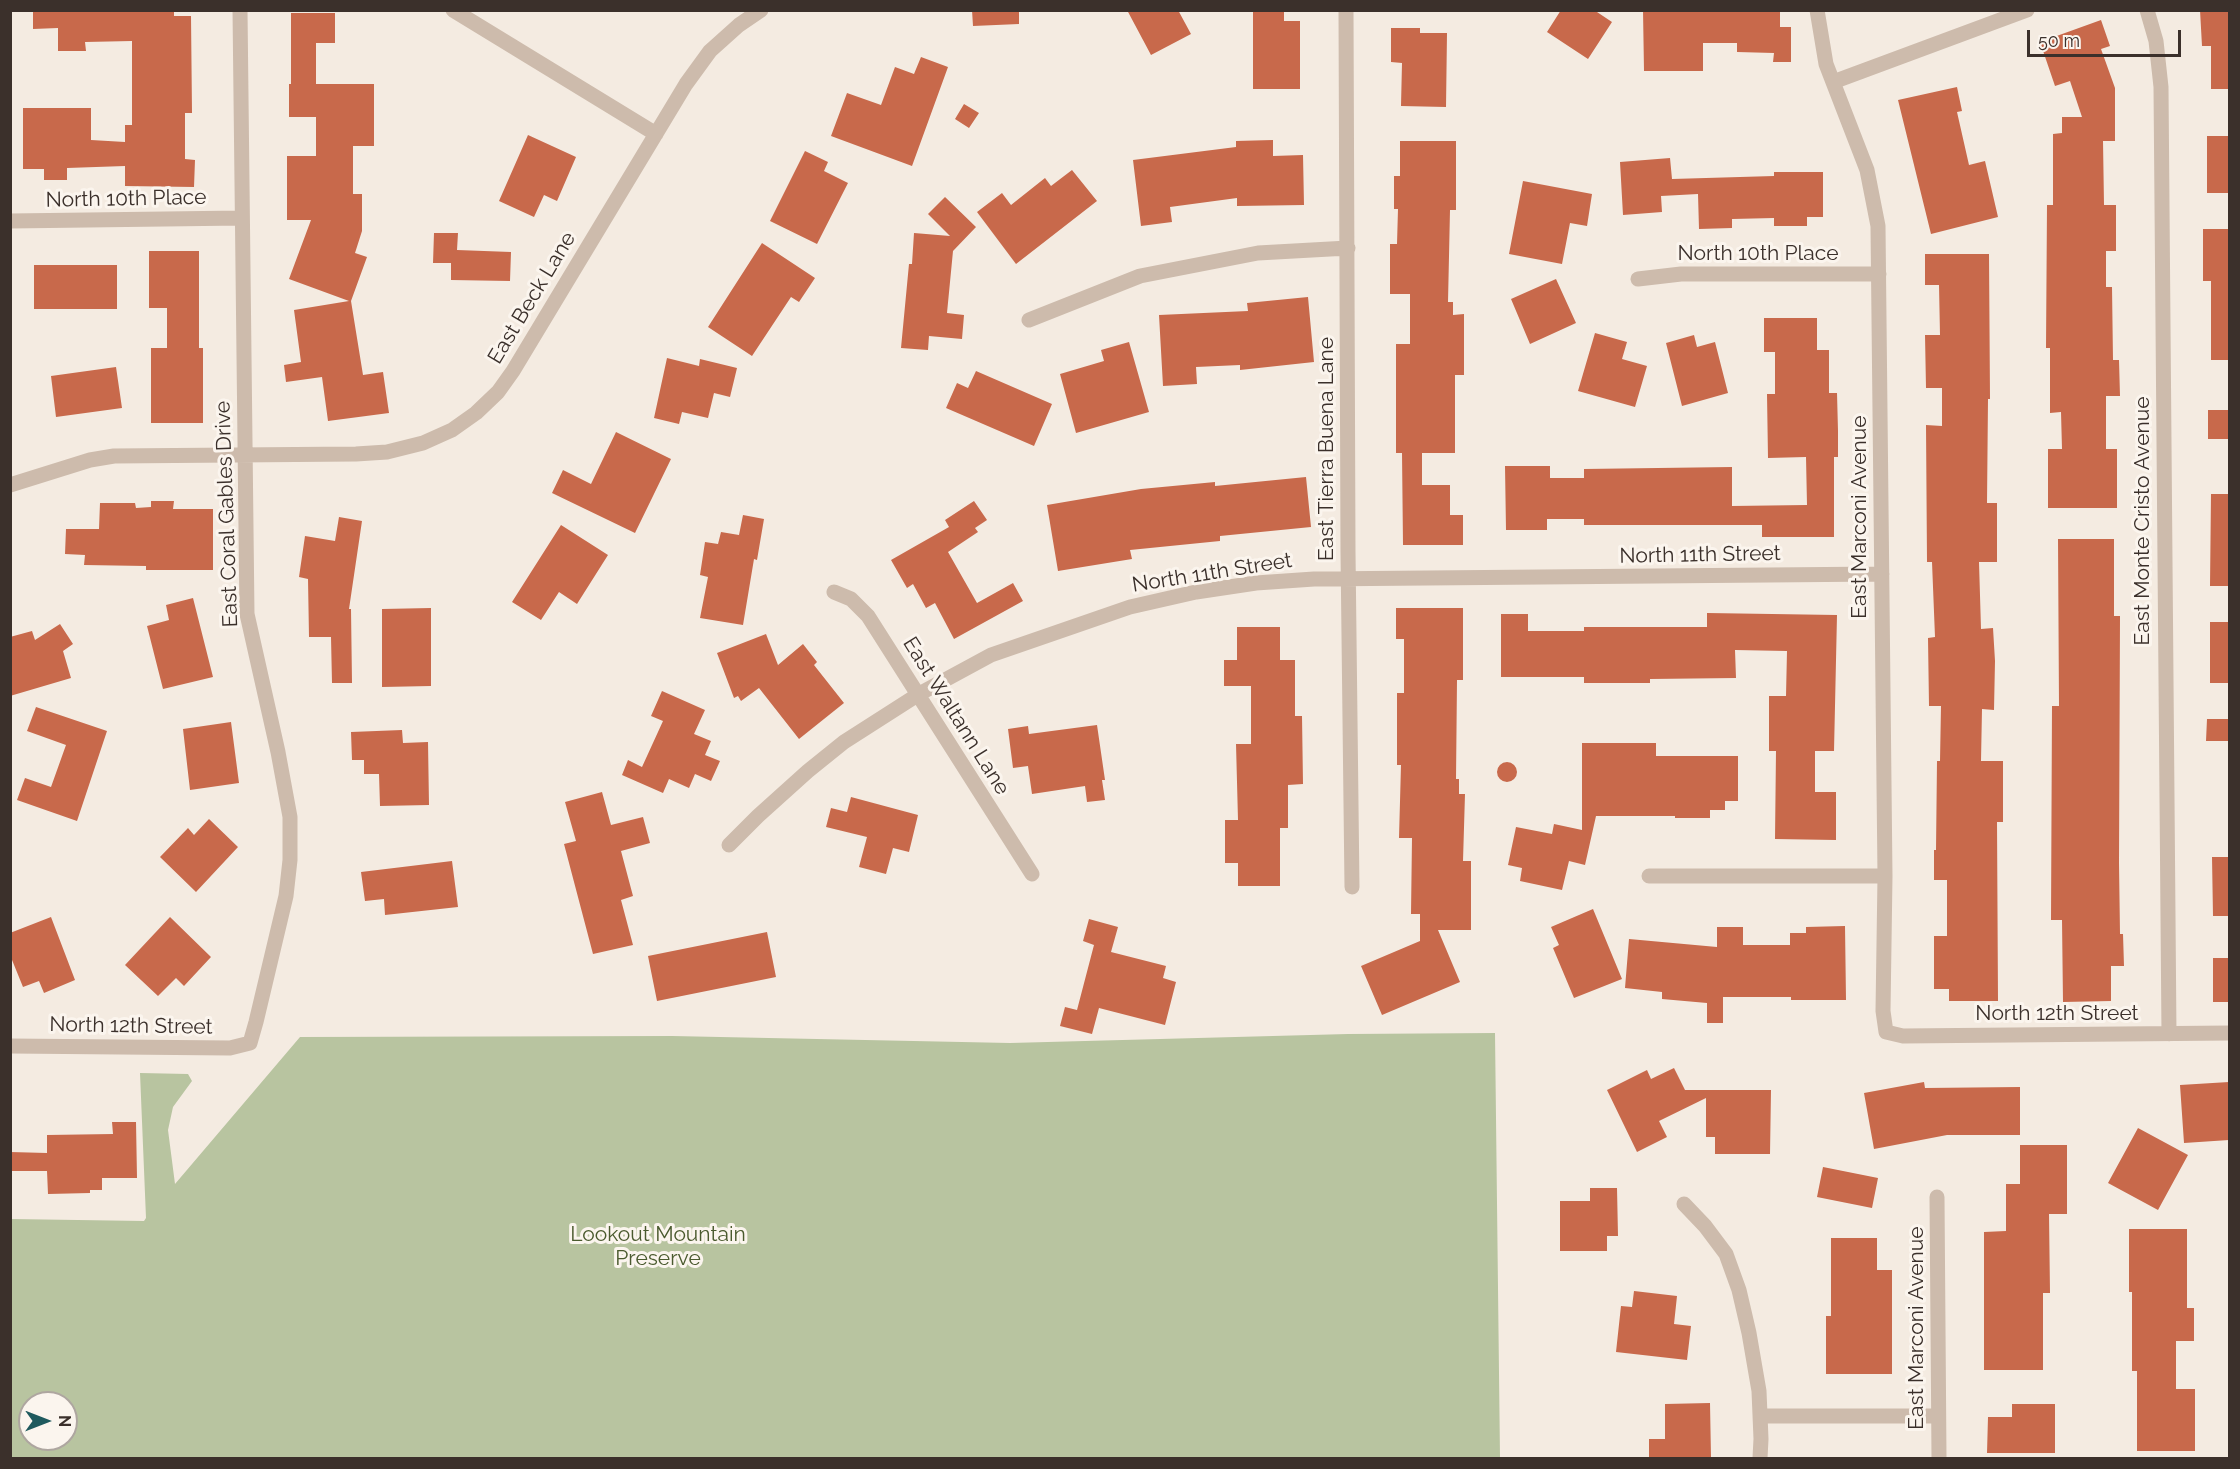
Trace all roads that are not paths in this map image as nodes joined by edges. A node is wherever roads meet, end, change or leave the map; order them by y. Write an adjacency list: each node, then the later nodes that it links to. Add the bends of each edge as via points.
1 (240, 10): 10 (street, East Coral Gables Drive)
2 (453, 10): 9 (street)
3 (761, 10): 9 (street, East Beck Lane, via 710,51)
4 (1346, 10): 12 (street, East Tierra Buena Lane)
5 (1817, 10): 8 (street, East Marconi Avenue)
6 (2026, 10): 8 (street)
7 (2146, 10): 29 (street, East Monte Cristo Avenue, via 2156,41 2161,87)
8 (1833, 82): 13 (street, East Marconi Avenue, via 1867,170 1878,226)
9 (656, 134): 16 (street, East Beck Lane, via 513,371 476,413 423,443 387,452)
10 (242, 218): 11 (street, North 10th Place); 16 (street, East Coral Gables Drive)
11 (10, 221)
12 (1348, 248): 15 (street, via 1258,253 1140,276); 19 (street, East Tierra Buena Lane)
13 (1879, 274): 14 (street, North 10th Place, via 1681,274); 18 (street, East Marconi Avenue)
14 (1638, 279)
15 (1029, 320)
16 (244, 454): 17 (street, via 114,456); 30 (street, East Coral Gables Drive, via 247,614 290,817 286,896)
17 (10, 485)
18 (1882, 574): 19 (street, North 11th Street); 25 (street, East Marconi Avenue)
19 (1348, 580): 21 (street, North 11th Street, via 1256,583 1130,607 991,655); 26 (street, East Tierra Buena Lane)
20 (834, 592): 21 (street, East Waltann Lane, via 851,599 868,616)
21 (919, 694): 22 (street, North 11th Street, via 844,742); 23 (street, East Waltann Lane)
22 (729, 845)
23 (1032, 874)
24 (1649, 876): 25 (street)
25 (1885, 876): 27 (street, East Marconi Avenue, via 1882,1011)
26 (1352, 887)
27 (1886, 1032): 29 (street, North 12th Street, via 1903,1036)
28 (2229, 1033): 29 (street, North 12th Street)
29 (2169, 1034)
30 (250, 1042): 31 (street, North 12th Street, via 230,1048)
31 (10, 1046)
32 (1937, 1197): 35 (street, East Marconi Avenue)
33 (1684, 1204): 34 (street, via 1726,1254 1749,1333)
34 (1761, 1416): 35 (street); 36 (street)
35 (1938, 1416): 37 (street, East Marconi Avenue)
36 (1760, 1458)
37 (1939, 1458)

